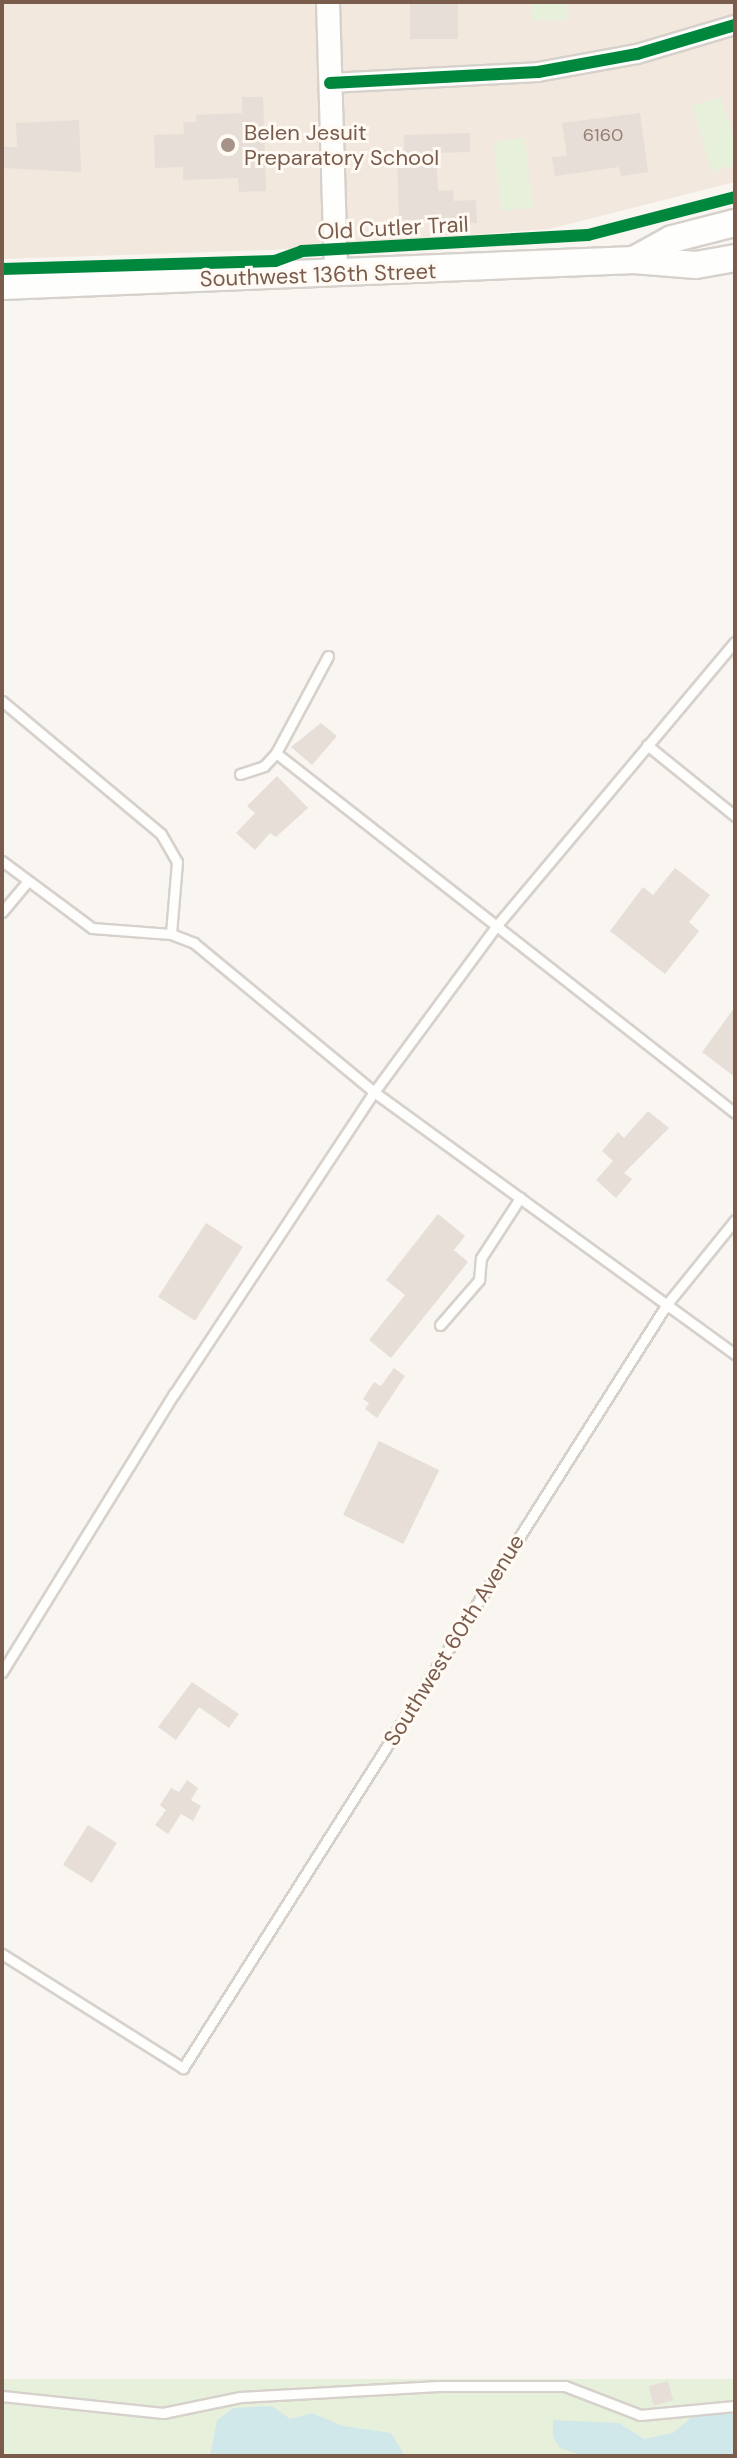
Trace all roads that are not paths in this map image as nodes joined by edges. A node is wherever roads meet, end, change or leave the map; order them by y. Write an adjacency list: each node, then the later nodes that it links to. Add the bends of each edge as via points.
1 (328, 2): 3 (street)
2 (735, 25): 3 (street, via 637,54 538,72)
3 (330, 83): 7 (street)
4 (735, 223): 6 (main road, Southwest 136th Street, via 672,239)
5 (735, 258): 6 (main road, Southwest 136th Street, via 681,265)
6 (634, 260): 7 (main road, Southwest 136th Street)
7 (336, 273): 8 (main road, Southwest 136th Street)
8 (2, 286)
9 (735, 642): 12 (lane)
10 (328, 656): 13 (lane)
11 (2, 701): 20 (lane, via 161,834 177,862)
12 (647, 745): 15 (lane); 19 (lane)
13 (276, 753): 14 (lane, via 264,766); 19 (lane)
14 (240, 774)
15 (735, 816)
16 (2, 861): 17 (lane)
17 (27, 882): 18 (lane); 20 (lane, via 92,928)
18 (2, 912)
19 (498, 924): 21 (lane); 22 (lane)
20 (171, 934): 21 (lane, via 194,943)
21 (374, 1092): 23 (lane); 28 (lane, via 174,1394)
22 (735, 1113)
23 (520, 1198): 25 (lane); 26 (lane, via 481,1258 479,1280)
24 (735, 1220): 25 (lane, Southwest 60th Avenue)
25 (667, 1304): 27 (lane); 29 (lane, Southwest 60th Avenue, via 183,2068)
26 (440, 1325)
27 (735, 1354)
28 (2, 1672)
29 (2, 1954)
30 (2, 2396): 31 (lane, via 163,2413 240,2397 439,2386 565,2386 640,2415)
31 (735, 2406)

